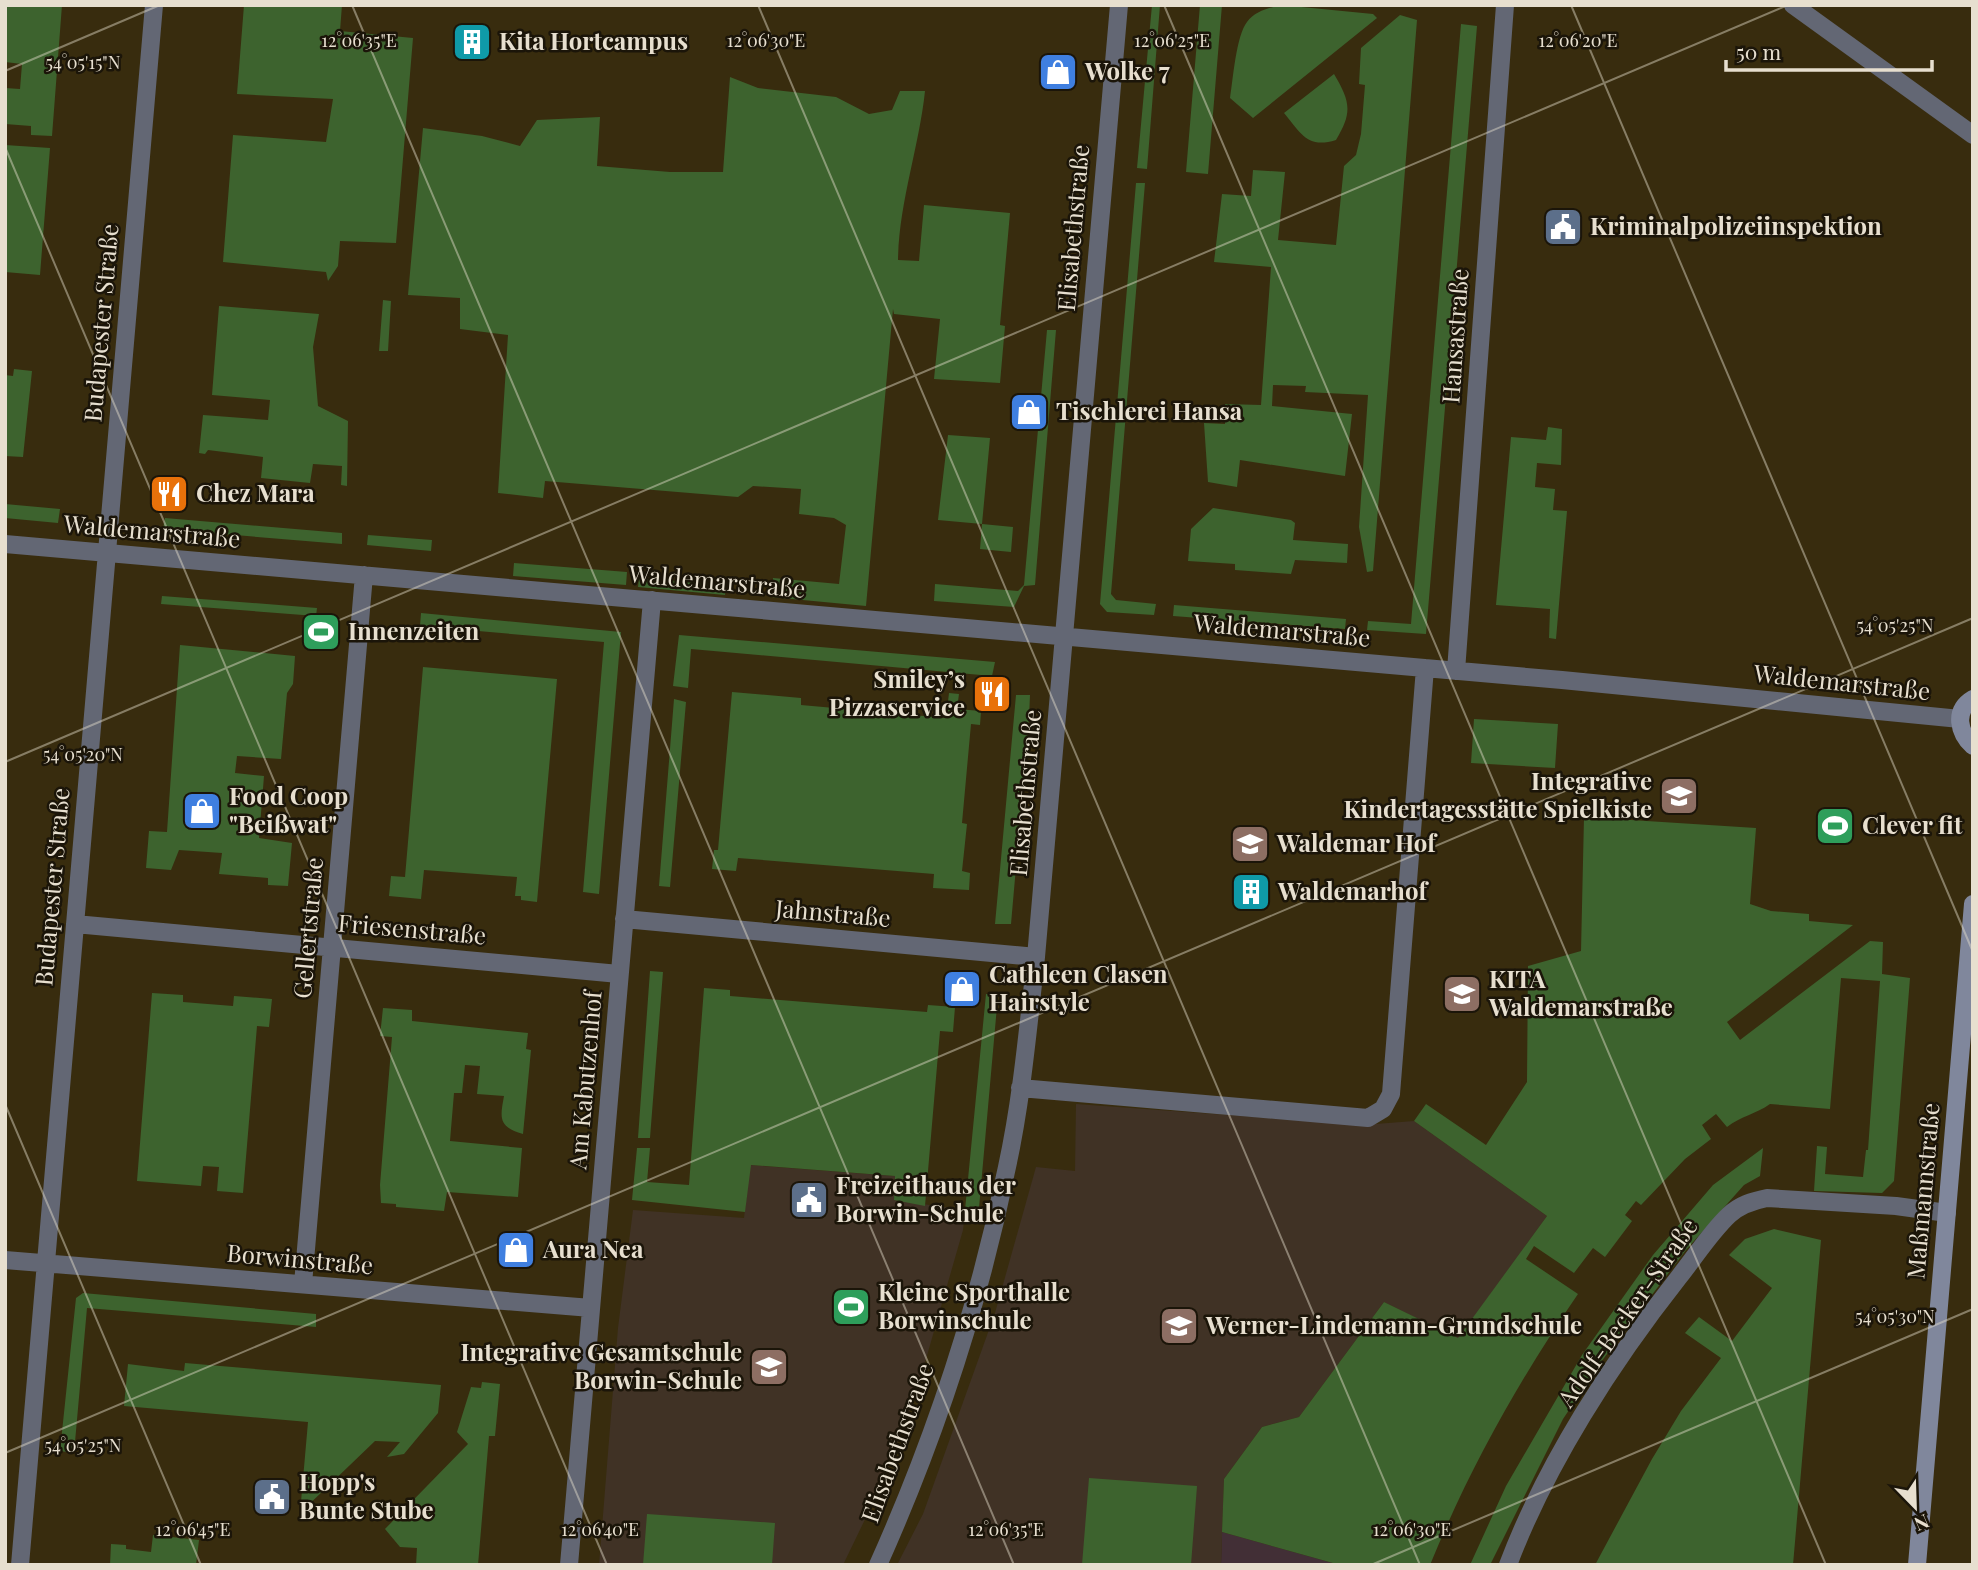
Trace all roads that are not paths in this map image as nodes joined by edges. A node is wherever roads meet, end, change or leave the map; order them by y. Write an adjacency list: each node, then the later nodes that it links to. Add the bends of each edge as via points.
1 (154, 5): 7 (street, Budapester Straße)
2 (1119, 5): 10 (street, Elisabethstraße)
3 (1505, 5): 12 (street, Hansastraße)
4 (1793, 5): 5 (street)
5 (1973, 135)
6 (5, 544): 7 (street, Waldemarstraße)
7 (107, 552): 8 (street, Waldemarstraße); 18 (street, Budapester Straße)
8 (364, 575): 9 (street, Waldemarstraße); 19 (street, Gellertstraße)
9 (652, 600): 10 (street, Waldemarstraße); 17 (street, Am Kabutzenhof)
10 (1063, 636): 11 (street, Waldemarstraße); 20 (street, Elisabethstraße)
11 (1425, 668): 12 (street, Waldemarstraße); 22 (street, via 1391,1094 1383,1109 1368,1118)
12 (1456, 671): 14 (street, Waldemarstraße)
13 (1973, 699): 14 (street)
14 (1960, 719): 15 (street, via 1964,737)
15 (1973, 746)
16 (1973, 904): 23 (street, Maßmannstraße)
17 (624, 919): 20 (street, Jahnstraße); 21 (street, Am Kabutzenhof)
18 (75, 924): 19 (street, Friesenstraße); 25 (street, Budapester Straße)
19 (332, 948): 21 (street, Friesenstraße); 26 (street, Gellertstraße)
20 (1037, 957): 22 (street, Elisabethstraße)
21 (620, 974): 27 (street, Am Kabutzenhof)
22 (1020, 1088): 30 (street, Elisabethstraße, via 1008,1165 981,1278 931,1439)
23 (1947, 1213): 31 (street, Adolf-Becker-Straße, via 1767,1198 1747,1202 1729,1214 1664,1297 1591,1404 1554,1467); 32 (street, Maßmannstraße)
24 (5, 1260): 25 (street, Borwinstraße)
25 (46, 1263): 26 (street, Borwinstraße); 28 (street, Budapester Straße)
26 (303, 1284): 27 (street, Borwinstraße)
27 (591, 1308): 29 (street, Am Kabutzenhof)
28 (20, 1565)
29 (569, 1565)
30 (878, 1565)
31 (1508, 1565)
32 (1917, 1565)

